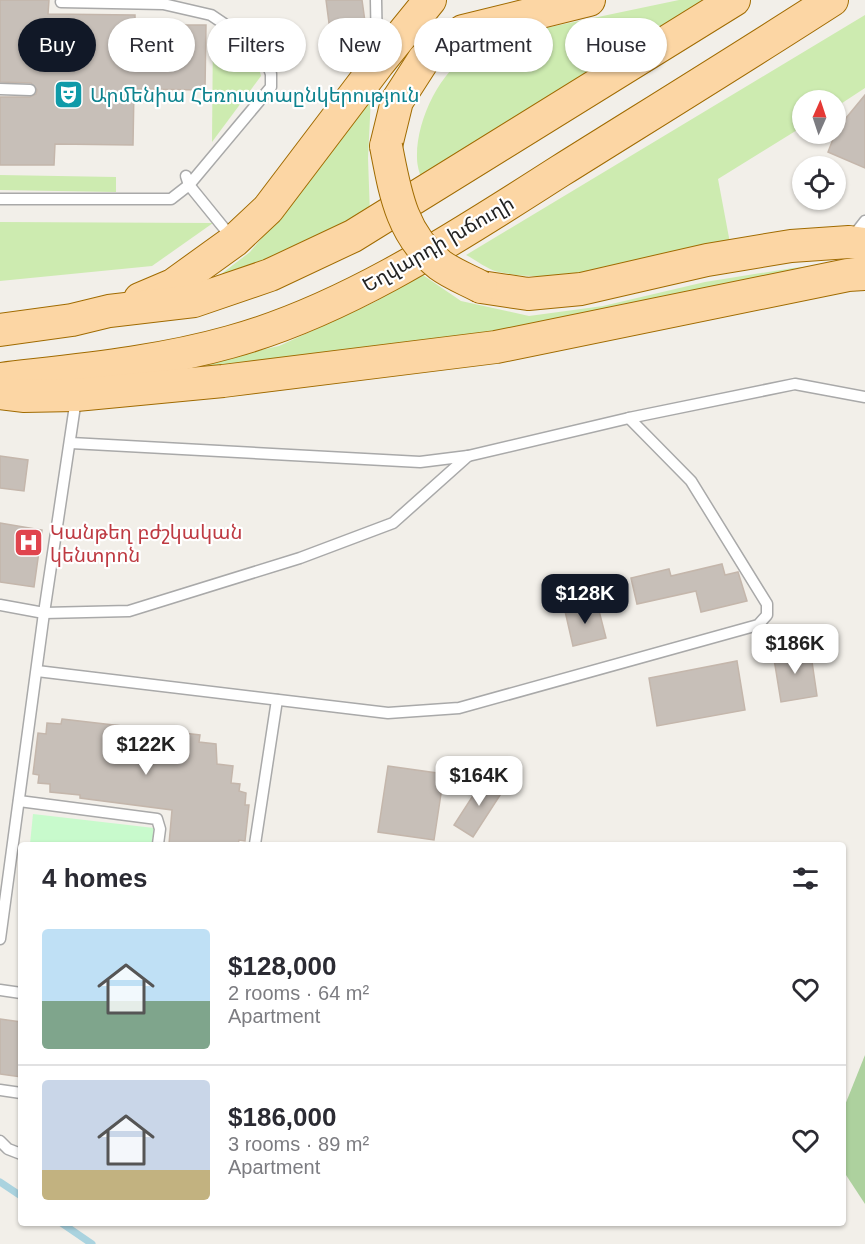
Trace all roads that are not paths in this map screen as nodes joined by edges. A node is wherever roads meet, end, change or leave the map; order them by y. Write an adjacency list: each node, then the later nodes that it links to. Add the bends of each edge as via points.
1 (376, 0): 7 (lane)
2 (430, 0): 8 (main road)
3 (589, 0): 14 (main road, bridge, via 463,31 424,59 397,101 386,146 396,197 415,240 441,266 481,287 528,294 581,289 706,260)
4 (734, 0): 17 (main road, via 353,236 270,275 194,301)
5 (832, 0): 19 (main road, Եղվարդի խճուղի, via 511,202 399,268 307,315 218,345)
6 (61, 2): 12 (lane, via 163,4 211,15 251,42 265,58 271,87)
7 (377, 18)
8 (402, 34)
9 (372, 72): 15 (main road, via 268,209)
10 (0, 89): 11 (lane)
11 (30, 90)
12 (188, 180): 13 (lane, via 171,199); 15 (lane)
13 (0, 199)
14 (860, 235)
15 (234, 241): 17 (main road, via 173,285)
16 (865, 274): 21 (main road, via 496,347)
17 (110, 311): 18 (main road)
18 (0, 330)
19 (0, 379)
20 (0, 393): 21 (main road)
21 (76, 395): 24 (lane)
22 (865, 397): 23 (lane, via 795,384)
23 (629, 418): 25 (lane); 29 (lane, via 691,481 767,604 767,615 758,625 459,708 388,712)
24 (70, 443): 25 (lane, via 420,462); 27 (lane)
25 (468, 456): 27 (lane, via 393,523 300,558 129,611)
26 (0, 605): 27 (lane)
27 (44, 613): 28 (lane)
28 (37, 671): 29 (lane); 30 (lane)
29 (277, 700): 32 (lane)
30 (19, 801): 31 (lane, via 157,819); 33 (lane)
31 (158, 842)
32 (255, 842)
33 (0, 939)
34 (0, 990): 35 (lane)
35 (18, 993)
36 (0, 1090): 37 (lane)
37 (18, 1093)
38 (0, 1141): 39 (lane)
39 (18, 1153)

